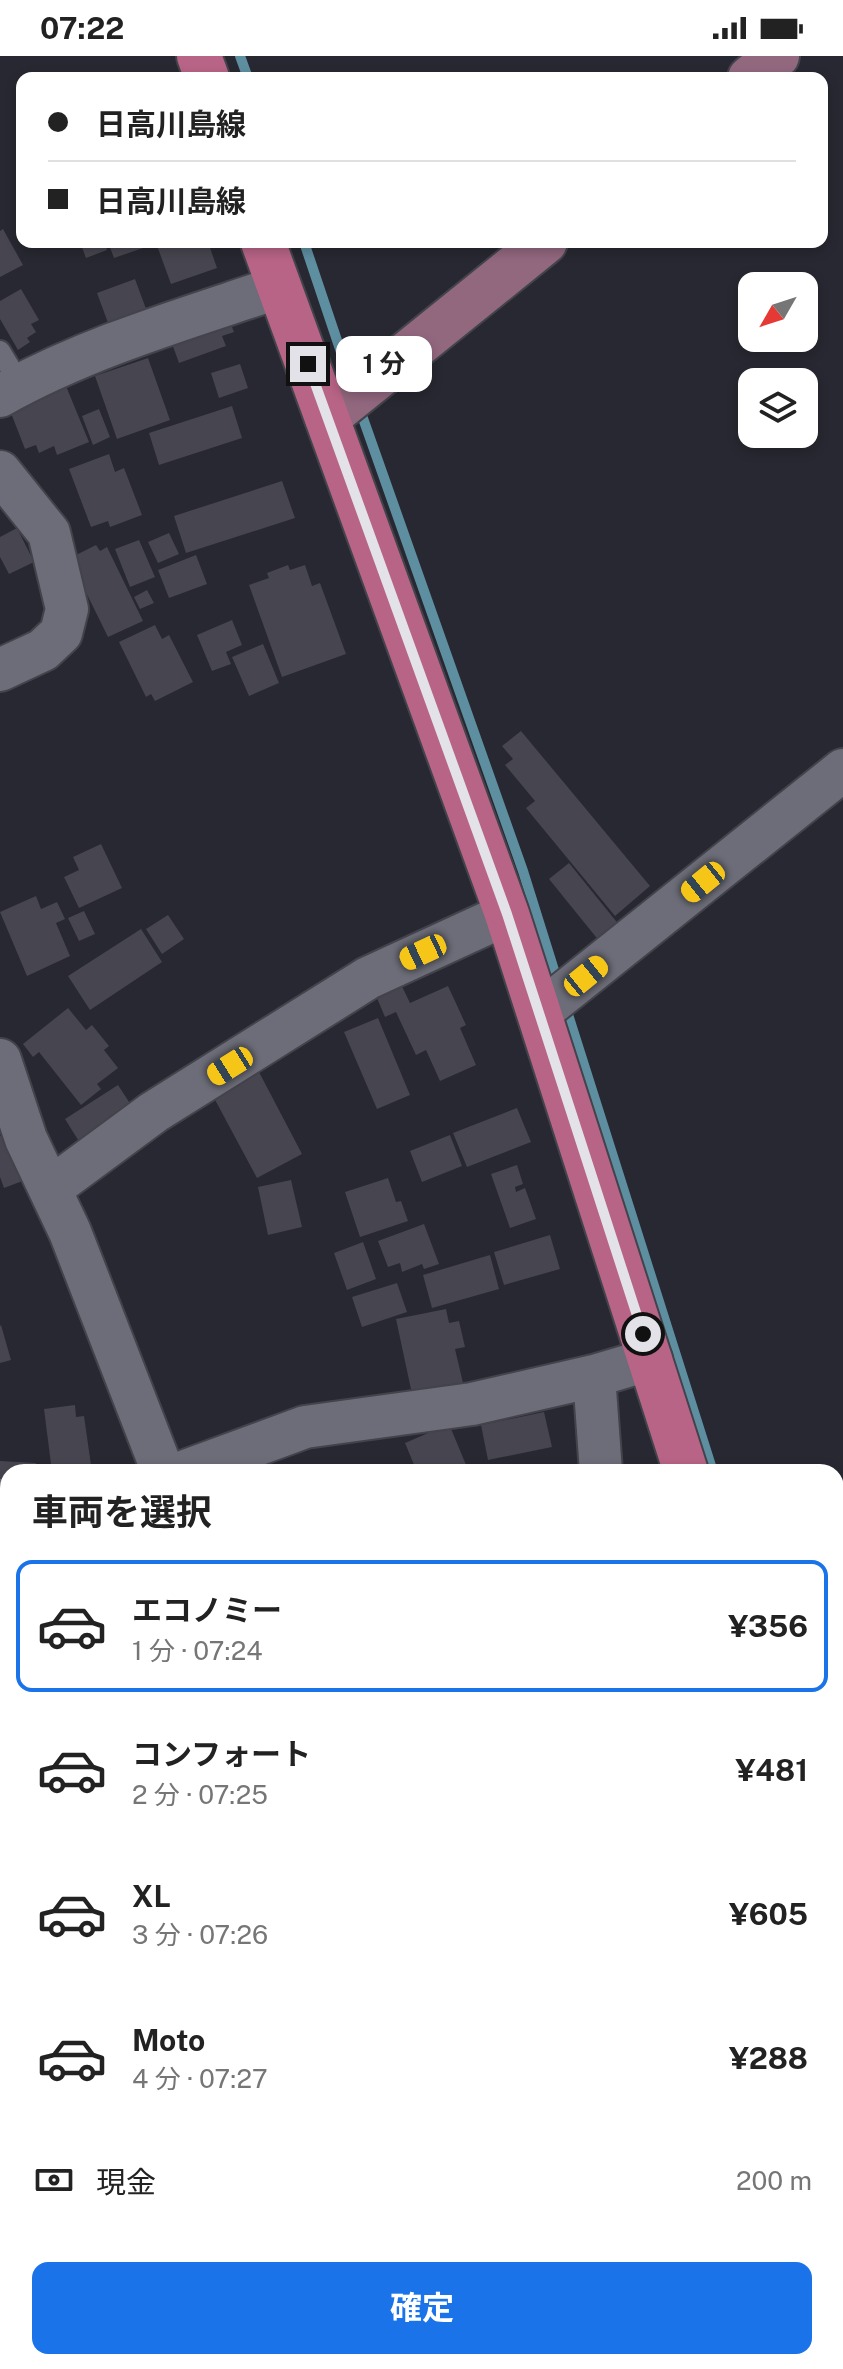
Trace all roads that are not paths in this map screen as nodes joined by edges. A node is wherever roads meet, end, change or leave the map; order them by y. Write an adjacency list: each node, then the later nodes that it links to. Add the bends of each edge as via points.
1 (777, 56): 2 (street)
2 (757, 72)
3 (265, 248): 5 (main road)
4 (538, 248): 7 (street)
5 (279, 287): 6 (street, via 46,370); 7 (main road)
6 (7, 377)
7 (327, 418): 11 (main road)
8 (0, 472): 9 (street, via 49,533 67,609 61,633 52,642)
9 (0, 670)
10 (843, 770): 12 (street)
11 (507, 914): 12 (main road); 14 (street, via 368,978 154,1112)
12 (539, 1013): 15 (main road)
13 (0, 1060): 14 (street, via 26,1139)
14 (51, 1188): 17 (street)
15 (651, 1359): 16 (street); 20 (main road)
16 (594, 1376): 18 (street, via 472,1404 305,1427); 19 (street)
17 (160, 1464)
18 (205, 1464)
19 (600, 1464)
20 (684, 1464)

